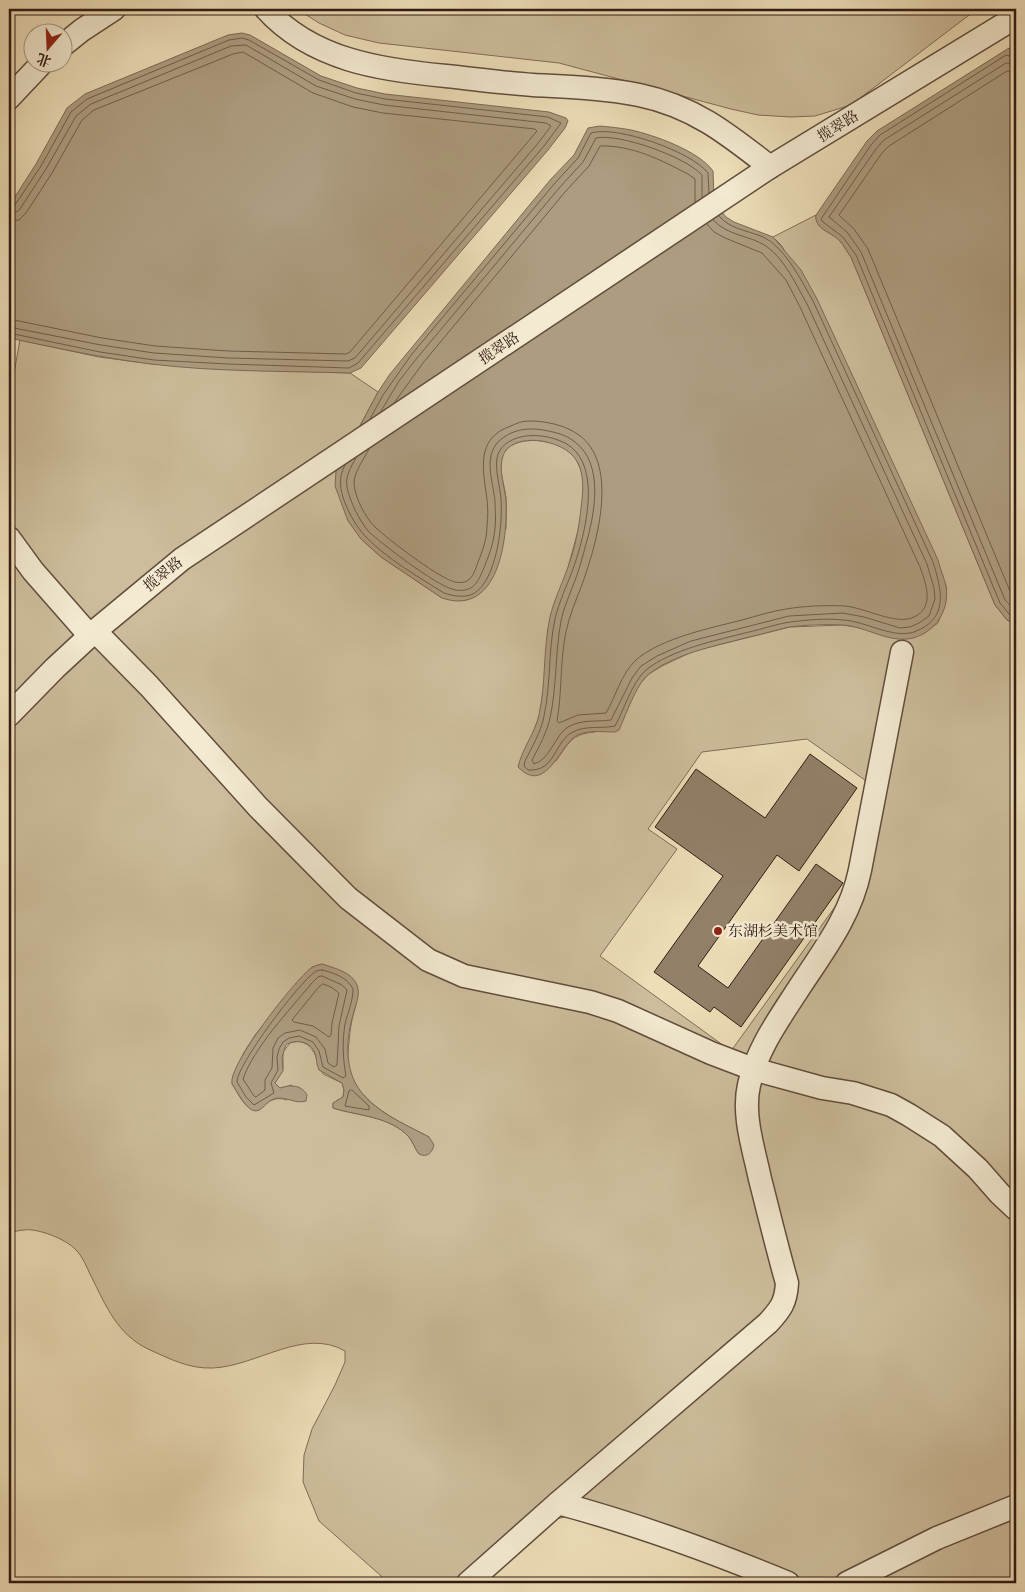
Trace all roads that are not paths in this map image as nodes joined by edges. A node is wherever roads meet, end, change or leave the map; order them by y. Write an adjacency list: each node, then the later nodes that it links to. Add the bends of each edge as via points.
1 (266, 9): 7 (street, via 291,32 312,45 375,67 529,85 598,89 639,95 669,104 699,116 725,132)
2 (108, 12): 4 (street)
3 (1016, 16): 7 (street, 揽翠路)
4 (72, 38)
5 (34, 72): 6 (street)
6 (9, 98)
7 (770, 167): 9 (street, 揽翠路, via 182,559)
8 (9, 538): 9 (street, via 33,571)
9 (93, 634): 11 (street, 揽翠路); 12 (street, via 148,686 258,807 348,898 428,960 464,976 590,1002 618,1011)
10 (902, 652): 12 (street, via 854,895 833,936 774,1026)
11 (9, 715)
12 (753, 1069): 13 (street, via 891,1105 942,1136); 14 (street, via 748,1088 752,1145 786,1283 783,1304 768,1323)
13 (1016, 1209)
14 (558, 1503): 16 (street); 17 (street, via 703,1548)
15 (1016, 1506): 18 (street, via 938,1538)
16 (468, 1583)
17 (788, 1583)
18 (847, 1583)

